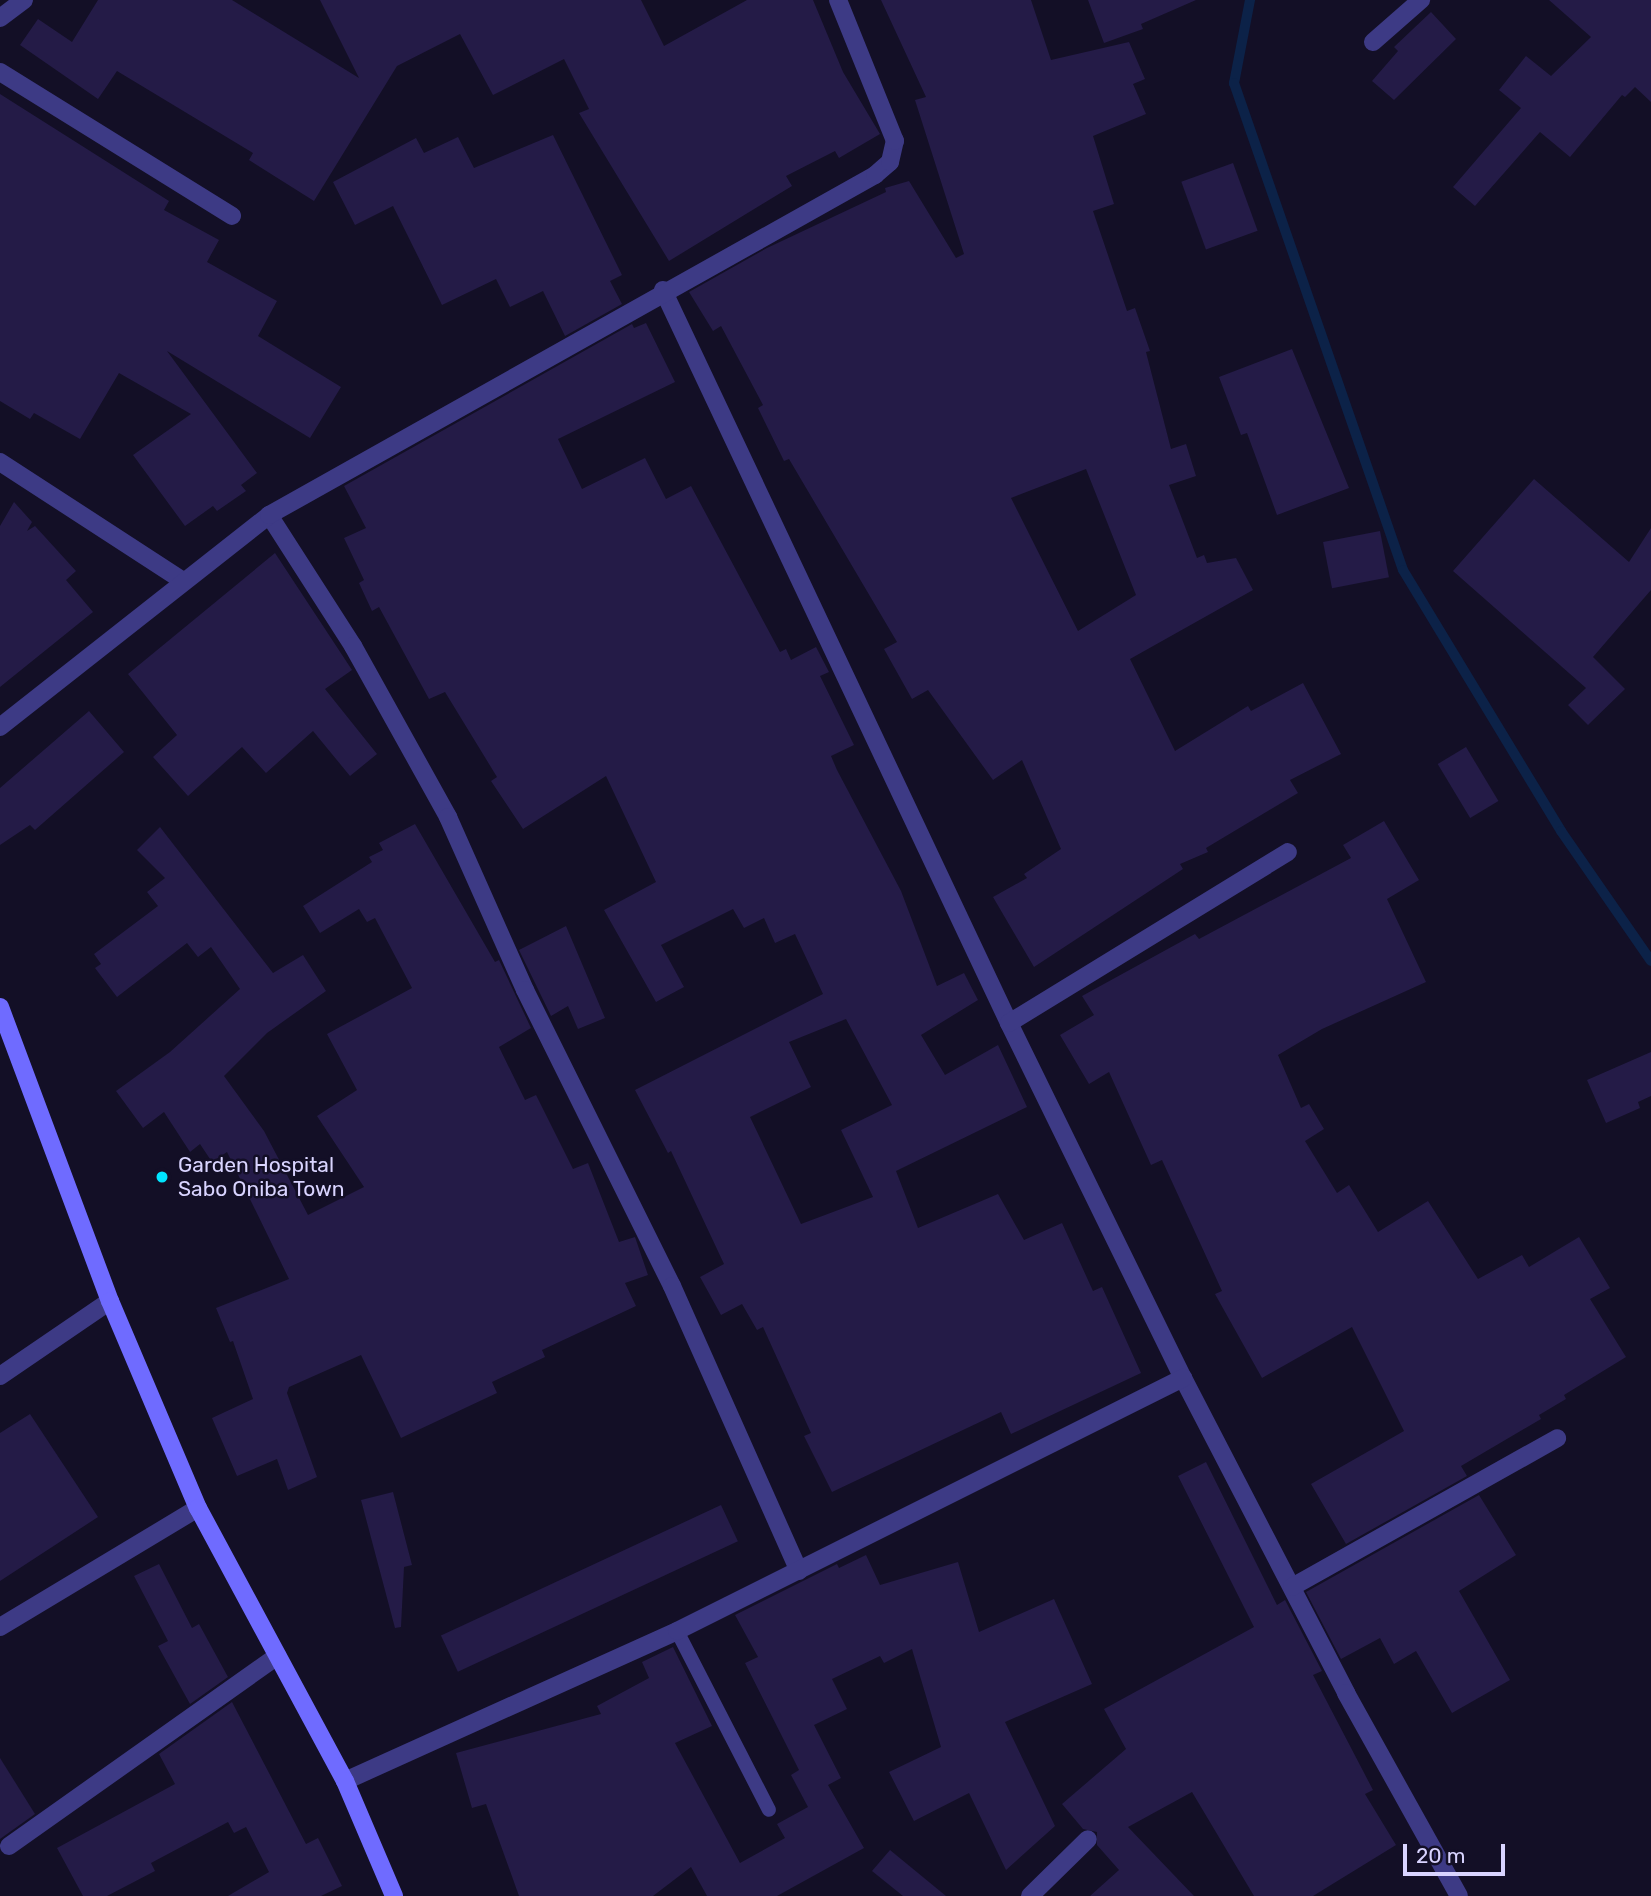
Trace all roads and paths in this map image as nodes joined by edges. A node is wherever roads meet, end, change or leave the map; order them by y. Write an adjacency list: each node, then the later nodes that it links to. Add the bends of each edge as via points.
1 (24, 0): 4 (street)
2 (838, 0): 8 (street, via 895,141 890,162 875,175)
3 (1421, 0): 5 (street)
4 (0, 18)
5 (1373, 42)
6 (0, 72): 7 (street)
7 (232, 216)
8 (663, 290): 10 (street); 15 (street)
9 (0, 462): 11 (street)
10 (269, 515): 11 (street); 21 (street, via 353,646 448,817 525,990 672,1286)
11 (182, 580): 12 (street)
12 (0, 727)
13 (1288, 852): 15 (street)
14 (0, 1007): 16 (main road)
15 (1009, 1023): 18 (street)
16 (110, 1301): 17 (street); 20 (main road)
17 (0, 1376)
18 (1183, 1378): 21 (street); 22 (street)
19 (1558, 1438): 22 (street)
20 (198, 1508): 23 (street); 25 (main road)
21 (799, 1571): 24 (street)
22 (1292, 1587): 32 (street)
23 (0, 1627)
24 (677, 1631): 26 (street); 27 (lane)
25 (277, 1656): 26 (main road); 29 (street)
26 (345, 1781): 30 (main road)
27 (769, 1810)
28 (1088, 1839): 31 (street)
29 (9, 1846)
30 (394, 1896)
31 (1030, 1896)
32 (1459, 1896)

